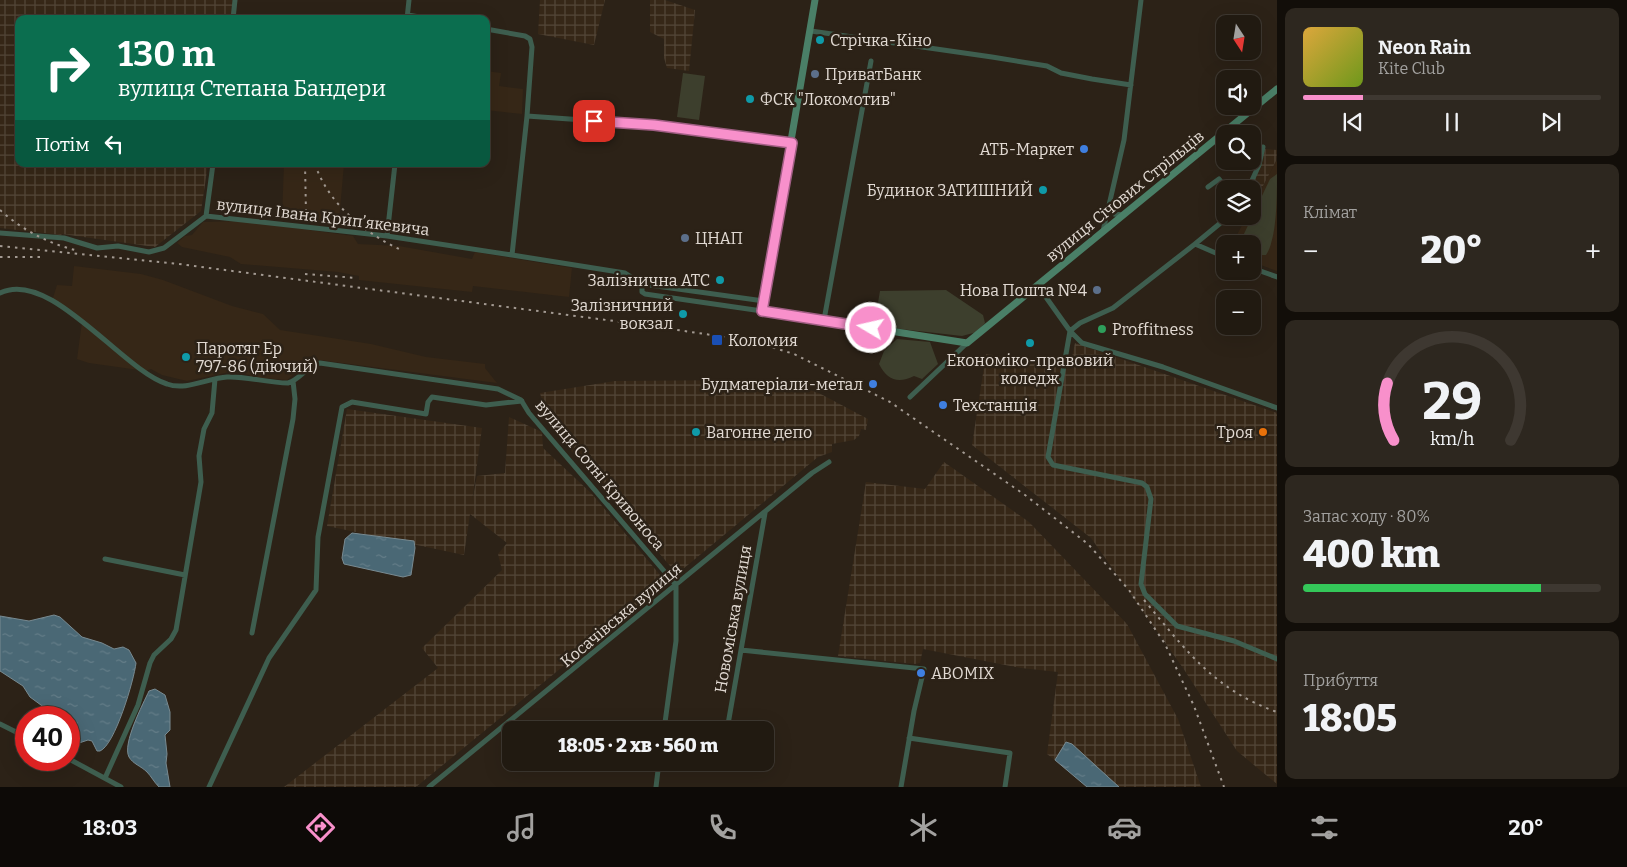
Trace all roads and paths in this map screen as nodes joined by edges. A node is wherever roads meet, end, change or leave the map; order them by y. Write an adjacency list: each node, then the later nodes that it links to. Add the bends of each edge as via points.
1 (235, 0): 5 (street)
2 (409, 0): 6 (street)
3 (815, 0): 8 (street)
4 (1141, 0): 10 (street)
5 (233, 15)
6 (407, 15)
7 (490, 30): 12 (street, via 530,39)
8 (811, 31): 10 (street, via 992,56 1047,66 1061,73); 13 (street)
9 (871, 61): 37 (street)
10 (1131, 85): 20 (street, via 1124,140)
11 (1277, 89): 21 (street, вулиця Січових Стрільців)
12 (527, 116): 13 (street, via 654,125); 29 (street)
13 (792, 143): 35 (street)
14 (1263, 147): 17 (street)
15 (213, 167): 22 (street)
16 (395, 167): 26 (street)
17 (1252, 180)
18 (1216, 181): 19 (street)
19 (1208, 187)
20 (1110, 206): 21 (street, via 1114,214); 24 (street)
21 (1124, 215): 24 (street, вулиця Січових Стрільців)
22 (206, 216): 25 (street, вулиця Івана Крипʼякевича, via 164,248 149,252 118,246 97,248 64,238); 26 (street, вулиця Івана Крипʼякевича)
23 (1218, 225): 27 (street)
24 (1103, 231): 33 (street, вулиця Січових Стрільців)
25 (0, 233)
26 (387, 236): 29 (street, вулиця Івана Крипʼякевича)
27 (1196, 244): 28 (street); 38 (street, via 1113,308)
28 (1216, 253)
29 (512, 255): 32 (street, вулиця Івана Крипʼякевича, via 625,273)
30 (1261, 271): 31 (street)
31 (1277, 277)
32 (642, 284): 35 (street); 36 (street, via 645,294)
33 (1038, 286): 38 (street); 39 (street, вулиця Січових Стрільців)
34 (0, 293): 40 (street, via 22,288 52,301 165,384 178,386)
35 (764, 300): 36 (street)
36 (762, 311): 37 (street)
37 (824, 320): 39 (street)
38 (1070, 331): 44 (street, via 1083,344 1163,367); 52 (street, via 1048,457 1053,465 1142,483 1147,487 1151,499 1141,584 1145,594 1178,626 1234,641)
39 (966, 343): 42 (street, вулиця Січових Стрільців)
40 (216, 379): 41 (street); 48 (street, via 212,413 204,430 199,456 201,482)
41 (293, 381): 43 (street, вулиця Сотні Кривоноса, via 309,367 325,364 495,388); 50 (street, via 293,419)
42 (910, 397)
43 (523, 401): 49 (street, вулиця Сотні Кривоноса, via 529,413); 62 (street, via 486,405 432,397 426,414 352,402 342,407 318,538 316,590 269,658)
44 (1277, 408)
45 (829, 462): 46 (street, Косачівська вулиця)
46 (765, 513): 49 (street, Косачівська вулиця); 51 (street, Новоміська вулиця)
47 (105, 560): 48 (street)
48 (185, 575): 60 (street, via 174,634 150,663 138,705)
49 (676, 585): 53 (street, via 676,641); 63 (street, Косачівська вулиця)
50 (252, 634)
51 (741, 650): 54 (street, Новоміська вулиця); 57 (street, via 924,669)
52 (1277, 659)
53 (665, 721)
54 (729, 721)
55 (0, 724): 56 (street)
56 (15, 732)
57 (909, 738): 65 (street); 66 (street, via 1010,753)
58 (80, 765): 60 (street)
59 (658, 771): 64 (street)
60 (105, 778): 61 (street)
61 (121, 787)
62 (208, 787)
63 (429, 787)
64 (656, 787)
65 (901, 787)
66 (1006, 787)

